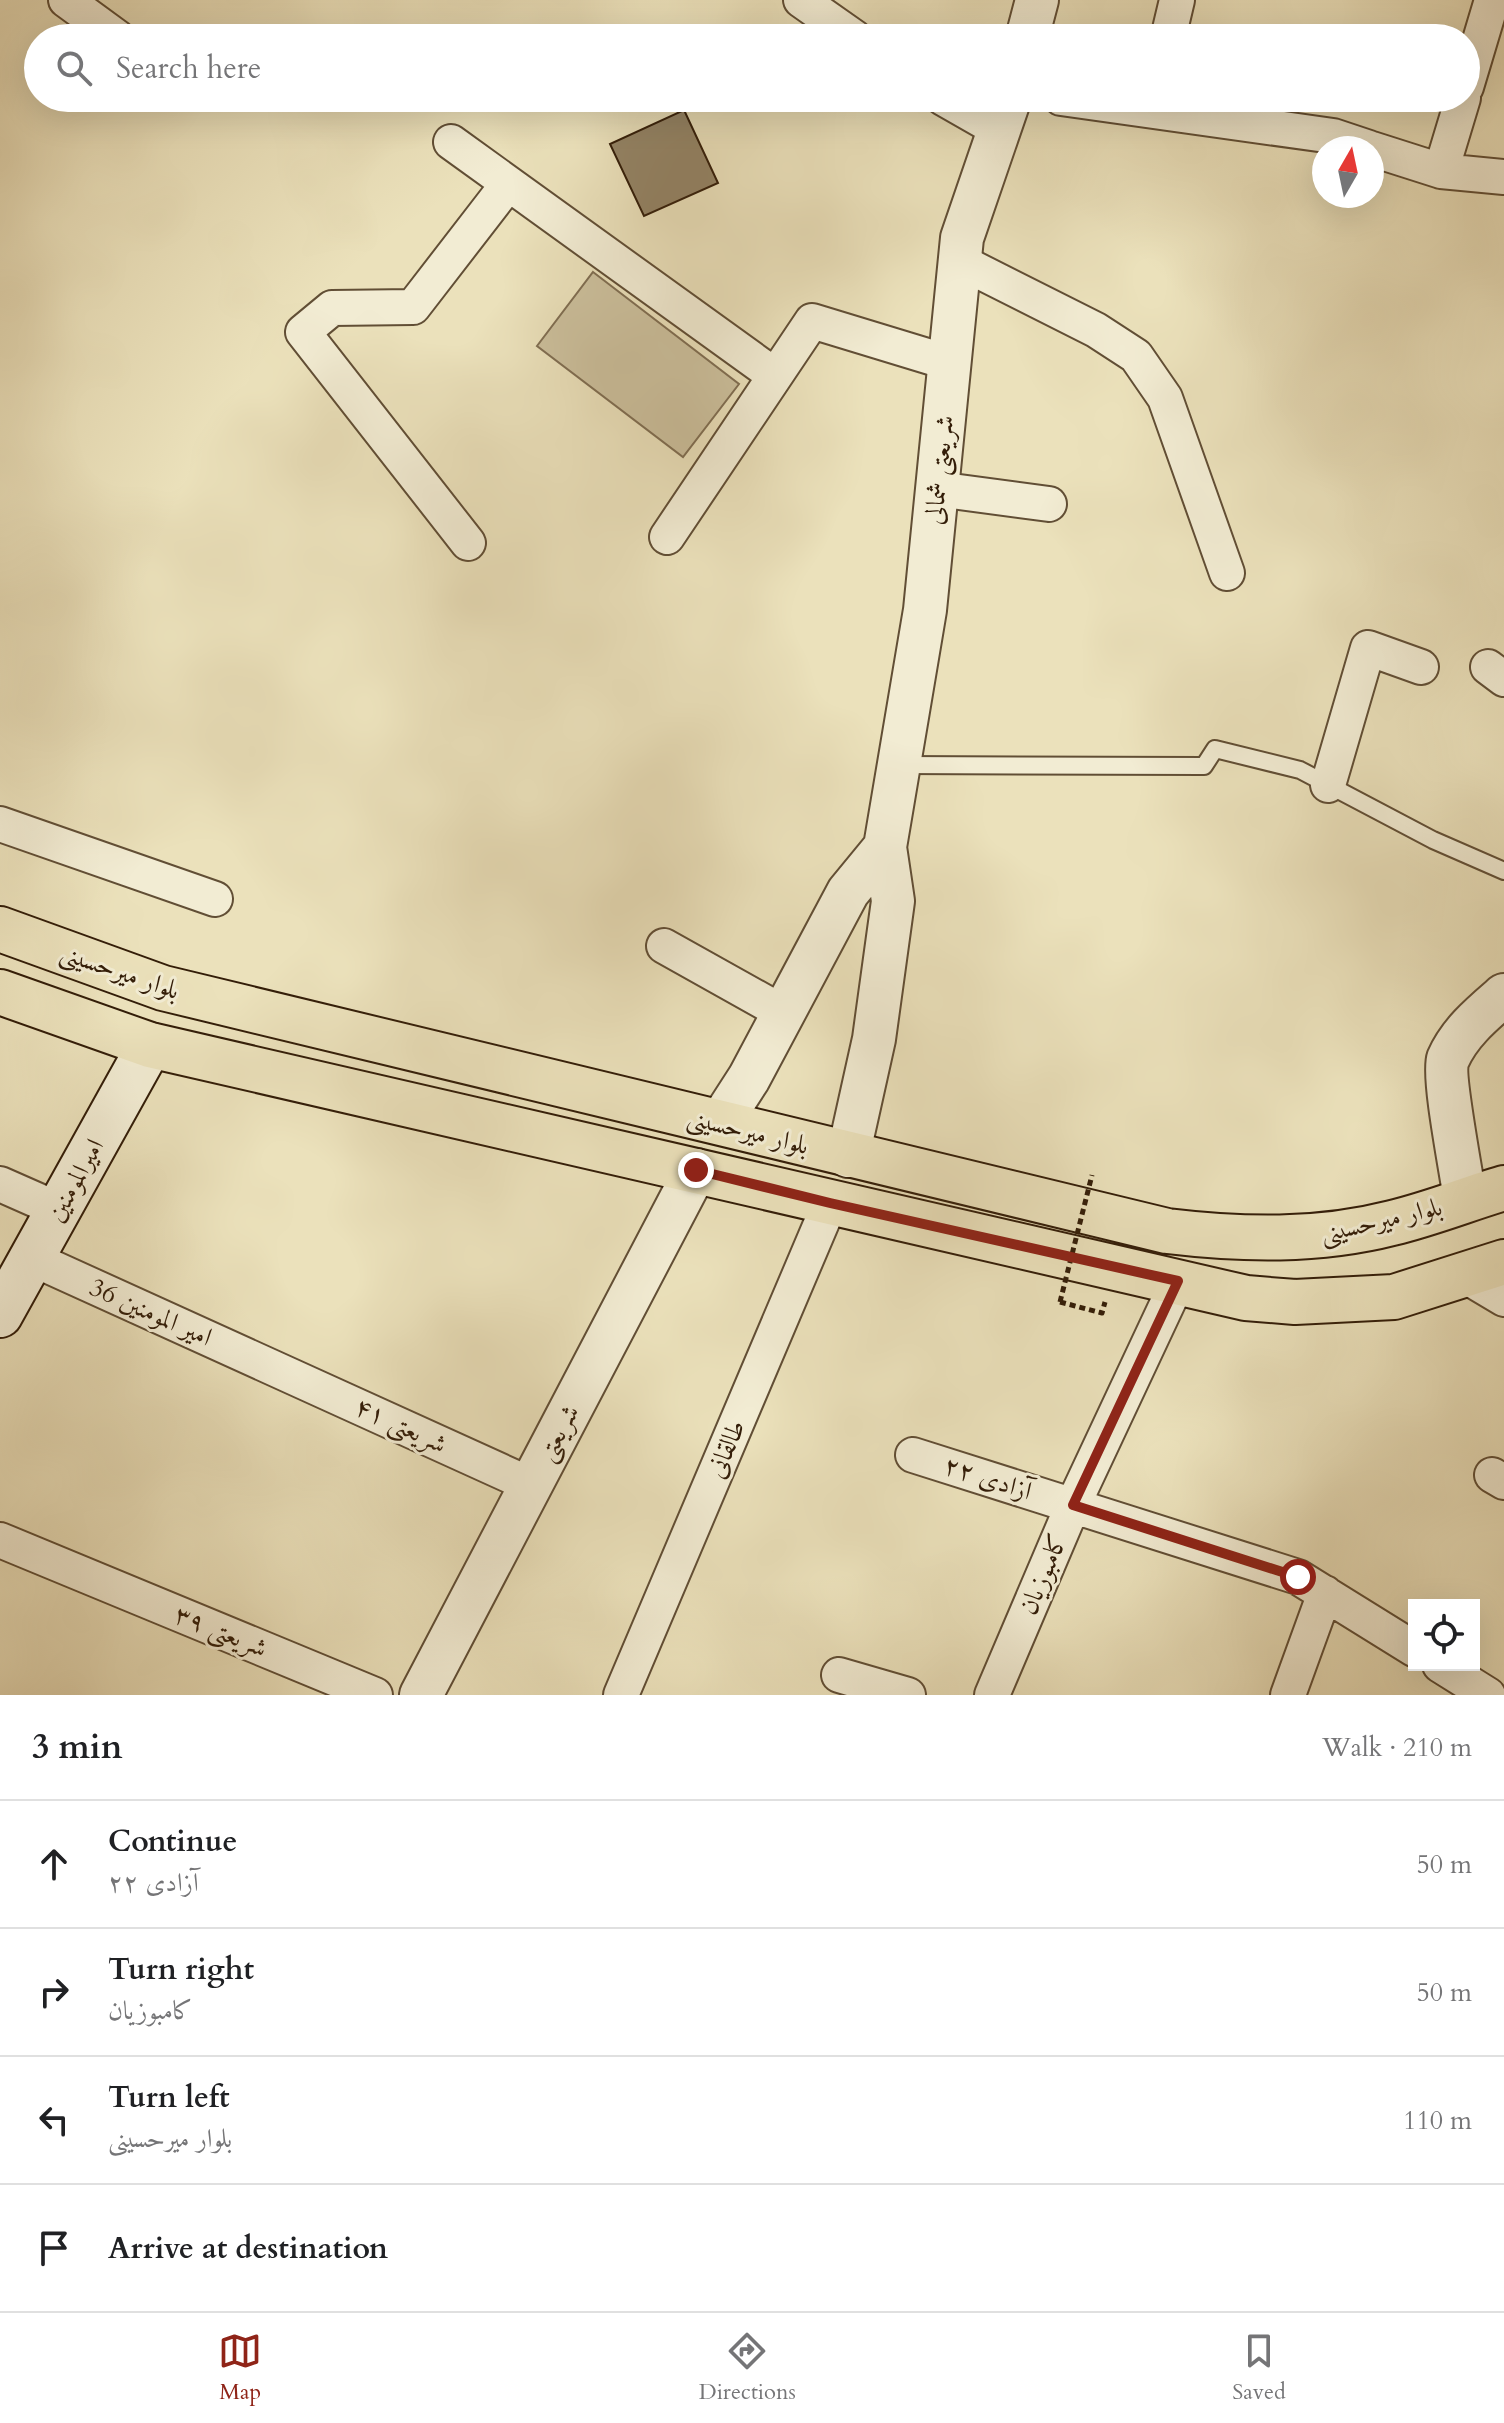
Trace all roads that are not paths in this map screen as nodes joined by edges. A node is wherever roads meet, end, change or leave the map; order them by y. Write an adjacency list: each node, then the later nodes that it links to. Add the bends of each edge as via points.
1 (66, 0): 6 (street)
2 (801, 0): 7 (street)
3 (1037, 0): 8 (street)
4 (1177, 0): 9 (street)
5 (1492, 0): 10 (street)
6 (99, 24)
7 (835, 24)
8 (1031, 24)
9 (1171, 24)
10 (1480, 40)
11 (1198, 112): 14 (street)
12 (1459, 112): 17 (street)
13 (1005, 114): 20 (street, شریعتی شمالی, via 962,238)
14 (1333, 136)
15 (451, 142): 19 (street)
16 (1384, 153): 17 (street)
17 (1441, 171): 18 (street)
18 (1504, 177)
19 (508, 184): 22 (street); 26 (street, via 413,307 332,308 303,332)
20 (959, 261): 21 (street, شریعتی شمالی); 27 (street, via 1136,356 1165,398)
21 (950, 363): 22 (street, via 812,321); 23 (street, شریعتی شمالی)
22 (774, 375): 25 (street)
23 (937, 489): 24 (street); 29 (street, شریعتی شمالی, via 925,610)
24 (1049, 504)
25 (667, 537)
26 (468, 543)
27 (1227, 573)
28 (1421, 667): 30 (street, via 1368,648)
29 (900, 765): 30 (lane, via 1204,766 1215,749 1300,770); 32 (street, شریعتی شمالی)
30 (1328, 785): 33 (lane)
31 (0, 824): 34 (street)
32 (885, 847): 39 (street, شریعتی شمالی, via 848,892); 42 (street, شریعتی شمالی, via 893,901 874,1039)
33 (1504, 871)
34 (215, 899)
35 (0, 929): 41 (main road, بلوار میرحسینی, via 163,988)
36 (664, 946): 39 (street)
37 (0, 992): 40 (main road, بلوار میرحسینی)
38 (1503, 999): 47 (street, via 1469,1026 1447,1062 1451,1113)
39 (782, 1012): 41 (street, شریعتی شمالی)
40 (150, 1045): 43 (main road, بلوار میرحسینی); 46 (main road, امیرالمومنین)
41 (720, 1123): 42 (main road, بلوار میرحسینی)
42 (848, 1156): 45 (main road); 47 (main road, بلوار میرحسینی, via 1167,1231 1226,1238 1309,1237 1392,1223)
43 (696, 1170): 45 (main road, بلوار میرحسینی); 57 (street, شریعتی)
44 (0, 1184): 46 (street)
45 (830, 1203): 48 (main road, بلوار میرحسینی); 66 (street, طالقانی)
46 (59, 1210): 50 (main road, امیرالمومنین)
47 (1476, 1227): 48 (main road, via 1404,1273 1330,1285 1253,1280 975,1223); 49 (main road); 51 (main road, بلوار میرحسینی); 52 (main road, بلوار میرحسینی, via 1394,1297 1295,1302 1246,1298); 53 (street)
48 (942, 1228): 52 (main road, بلوار میرحسینی)
49 (1504, 1243)
50 (31, 1258): 54 (main road, امیرالمومنین); 55 (street, امیر المومنین 36)
51 (1504, 1262)
52 (1178, 1281): 58 (street, کامبوزیان)
53 (1504, 1299)
54 (0, 1315)
55 (270, 1366): 57 (street, شریعتی ۴۱)
56 (913, 1455): 58 (street, آزادی ۲۲)
57 (531, 1485): 65 (street, شریعتی)
58 (1073, 1505): 60 (street, آزادی ۲۲, via 1298,1577); 68 (street, کامبوزیان)
59 (0, 1540): 64 (street, شریعتی ۳۹)
60 (1325, 1593): 61 (street, آزادی ۲۲); 69 (street)
61 (1408, 1645)
62 (1450, 1671): 70 (street)
63 (839, 1675): 67 (street)
64 (375, 1695)
65 (421, 1695)
66 (621, 1695)
67 (908, 1695)
68 (992, 1695)
69 (1288, 1695)
70 (1488, 1695)

